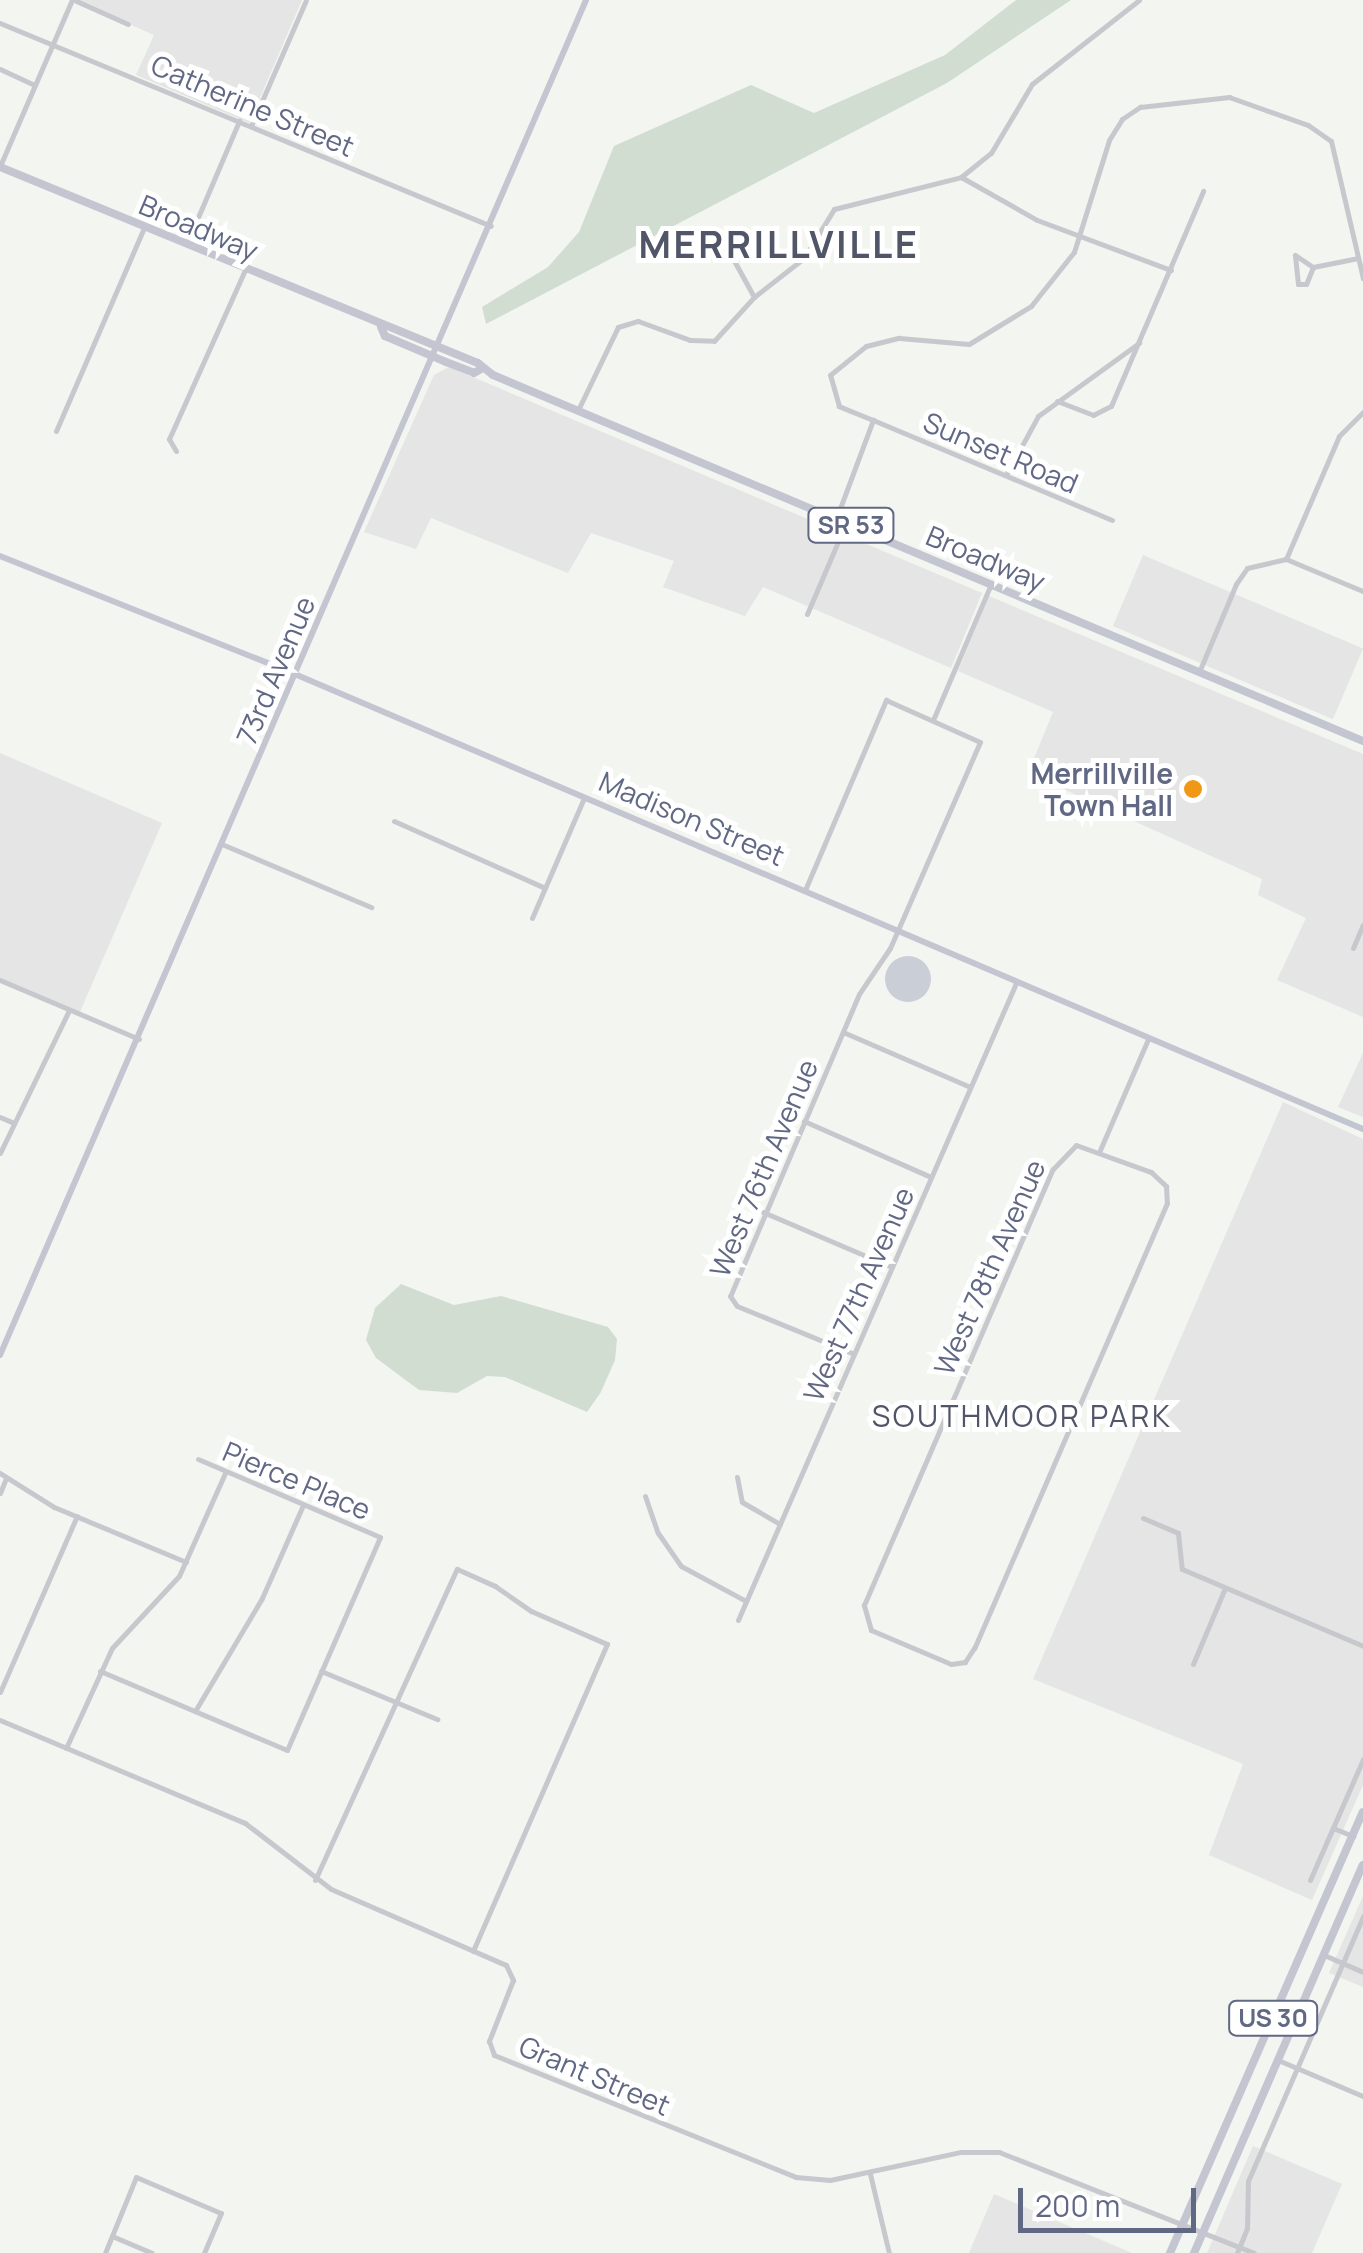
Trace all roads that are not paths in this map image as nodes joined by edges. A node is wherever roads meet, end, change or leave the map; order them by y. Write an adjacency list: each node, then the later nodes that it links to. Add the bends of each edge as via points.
1 (73, 0): 6 (street); 7 (street)
2 (306, 0): 11 (street)
3 (586, 0): 15 (street, 73rd Avenue)
4 (1139, 0): 13 (street, via 1032,84 991,153)
5 (0, 23): 7 (street, Catherine Street)
6 (128, 24)
7 (53, 44): 9 (street); 10 (street, Catherine Street)
8 (0, 70): 9 (street)
9 (35, 85): 12 (street)
10 (239, 121): 11 (street, Catherine Street); 18 (street)
11 (252, 126): 15 (street, Catherine Street)
12 (0, 167): 16 (main road, Broadway / SR 53)
13 (961, 177): 17 (street, via 1037,220); 25 (street, via 834,209 804,258)
14 (1203, 191): 23 (street)
15 (491, 226): 28 (street, 73rd Avenue)
16 (144, 228): 18 (main road, Broadway / SR 53); 35 (street)
17 (1082, 232): 20 (street, via 1113,132 1140,106 1229,97 1308,125 1330,141); 23 (street); 34 (street, Sunset Road, via 1053,285 994,332 969,344 898,338 866,346 842,362 830,376 830,390 839,406)
18 (186, 245): 22 (main road, Broadway / SR 53)
19 (732, 257): 25 (street)
20 (1358, 258): 21 (street); 24 (street)
21 (1312, 267): 21 (street, via 1306,284 1298,284 1291,260 1300,254)
22 (246, 270): 26 (main road, Broadway / SR 53); 36 (street, via 169,439)
23 (1171, 270): 27 (street)
24 (1363, 278)
25 (754, 297): 32 (street, via 725,332 704,343 638,321 618,327)
26 (381, 328): 28 (main road, Broadway / SR 53); 29 (main road, Broadway / SR 53, via 384,336)
27 (1140, 343): 31 (street); 31 (street, via 1111,406 1100,414)
28 (440, 347): 29 (street, 73rd Avenue); 30 (main road, Broadway / SR 53)
29 (436, 357): 30 (main road, Broadway / SR 53); 47 (street, 73rd Avenue)
30 (481, 370): 32 (main road, Broadway / SR 53)
31 (1057, 401): 37 (street, via 1038,416)
32 (578, 410): 38 (main road, Broadway / SR 53)
33 (1363, 412): 42 (street, via 1339,436)
34 (874, 420): 37 (street, Sunset Road); 38 (street)
35 (56, 431)
36 (176, 451)
37 (1006, 475): 39 (street, Sunset Road)
38 (836, 519): 40 (main road, Broadway / SR 53)
39 (1112, 520)
40 (846, 524): 43 (main road, Broadway / SR 53); 45 (street)
41 (0, 556): 47 (street, Madison Street)
42 (1286, 559): 44 (street); 46 (street, via 1247,568)
43 (991, 584): 46 (main road, Broadway / SR 53); 48 (street)
44 (1363, 591)
45 (808, 614)
46 (1199, 672): 49 (main road, Broadway / SR 53)
47 (297, 675): 50 (street, Madison Street); 52 (street, 73rd Avenue)
48 (933, 720): 54 (street, via 886,700); 58 (street, West 76th Avenue, via 980,742)
49 (1363, 741)
50 (584, 798): 53 (street); 54 (street, Madison Street)
51 (394, 821): 53 (street)
52 (224, 845): 55 (street); 64 (street, 73rd Avenue)
53 (545, 888): 56 (street)
54 (805, 890): 58 (street, Madison Street)
55 (371, 907)
56 (532, 918)
57 (1363, 925): 59 (street)
58 (896, 933): 61 (street, Madison Street); 63 (street, West 76th Avenue)
59 (1353, 948)
60 (0, 980): 62 (street)
61 (1016, 983): 65 (street, Madison Street); 66 (street, West 77th Avenue)
62 (69, 1010): 64 (street); 69 (street)
63 (843, 1032): 66 (street); 68 (street, West 76th Avenue)
64 (139, 1039): 77 (street, 73rd Avenue)
65 (1148, 1039): 70 (street, Madison Street); 71 (street)
66 (970, 1087): 73 (street, West 77th Avenue)
67 (0, 1118): 69 (street)
68 (804, 1121): 73 (street); 74 (street, West 76th Avenue)
69 (14, 1124): 72 (street)
70 (1363, 1129)
71 (1100, 1150): 71 (street, West 78th Avenue, via 1151,1172 1166,1186 1164,1212 966,1662 931,1658 885,1638 865,1618 868,1590 1061,1154 1076,1146)
72 (0, 1153)
73 (931, 1177): 75 (street, West 77th Avenue)
74 (763, 1212): 75 (street); 76 (street, West 76th Avenue, via 730,1296 737,1306)
75 (892, 1267): 76 (street, West 77th Avenue)
76 (854, 1354): 87 (street, West 77th Avenue)
77 (0, 1356)
78 (198, 1459): 79 (street, Pierce Place)
79 (225, 1472): 84 (street, Pierce Place); 88 (street)
80 (3, 1476): 82 (street); 85 (street)
81 (737, 1478): 87 (street, via 742,1502)
82 (0, 1492)
83 (645, 1496): 90 (street, via 681,1566)
84 (303, 1504): 95 (street, Pierce Place, via 380,1537); 98 (street, via 262,1598)
85 (77, 1516): 88 (street); 96 (street)
86 (1143, 1518): 89 (street, via 1178,1533 1182,1569)
87 (780, 1524): 90 (street, West 77th Avenue)
88 (186, 1562): 94 (street, via 172,1589 116,1642)
89 (1225, 1588): 92 (street); 93 (street)
90 (746, 1601): 91 (street, West 77th Avenue)
91 (738, 1620)
92 (1363, 1646)
93 (1193, 1664)
94 (100, 1671): 98 (street); 101 (street)
95 (321, 1671): 97 (street); 98 (street, via 287,1750)
96 (0, 1692)
97 (398, 1703): 100 (street); 107 (street); 112 (street, via 457,1569 607,1644)
98 (195, 1711)
99 (0, 1720): 101 (street, Grant Street)
100 (438, 1720)
101 (66, 1748): 107 (street, Grant Street, via 245,1823)
102 (1363, 1759): 104 (street)
103 (1363, 1812): 105 (main road, US 30)
104 (1333, 1828): 105 (street); 108 (street)
105 (1352, 1836): 120 (main road, US 30)
106 (1363, 1865): 113 (main road, US 30)
107 (316, 1880): 112 (street, Grant Street)
108 (1310, 1880)
109 (1363, 1916): 110 (street)
110 (1355, 1934): 111 (street); 114 (street)
111 (1363, 1936)
112 (473, 1951): 119 (street, Grant Street, via 513,1976 489,2041 494,2055 765,2168 830,2180)
113 (1324, 1955): 114 (street); 116 (main road, US 30)
114 (1342, 1963): 115 (street); 117 (street)
115 (1363, 1972)
116 (1278, 2060): 117 (street); 121 (main road, US 30)
117 (1297, 2068): 118 (street); 123 (street, via 1246,2186)
118 (1363, 2096)
119 (870, 2174): 120 (street, Grant Street, via 961,2152 998,2152); 127 (street)
120 (1183, 2225): 121 (street, Grant Street); 128 (main road, US 30)
121 (1203, 2232): 123 (street, Grant Street); 129 (main road, US 30)
122 (112, 2236): 124 (street); 125 (street); 126 (street, via 136,2176 221,2213)
123 (1239, 2250): 130 (street, Grant Street)
124 (105, 2253)
125 (152, 2253)
126 (204, 2253)
127 (888, 2253)
128 (1170, 2253)
129 (1194, 2253)
130 (1254, 2253)

